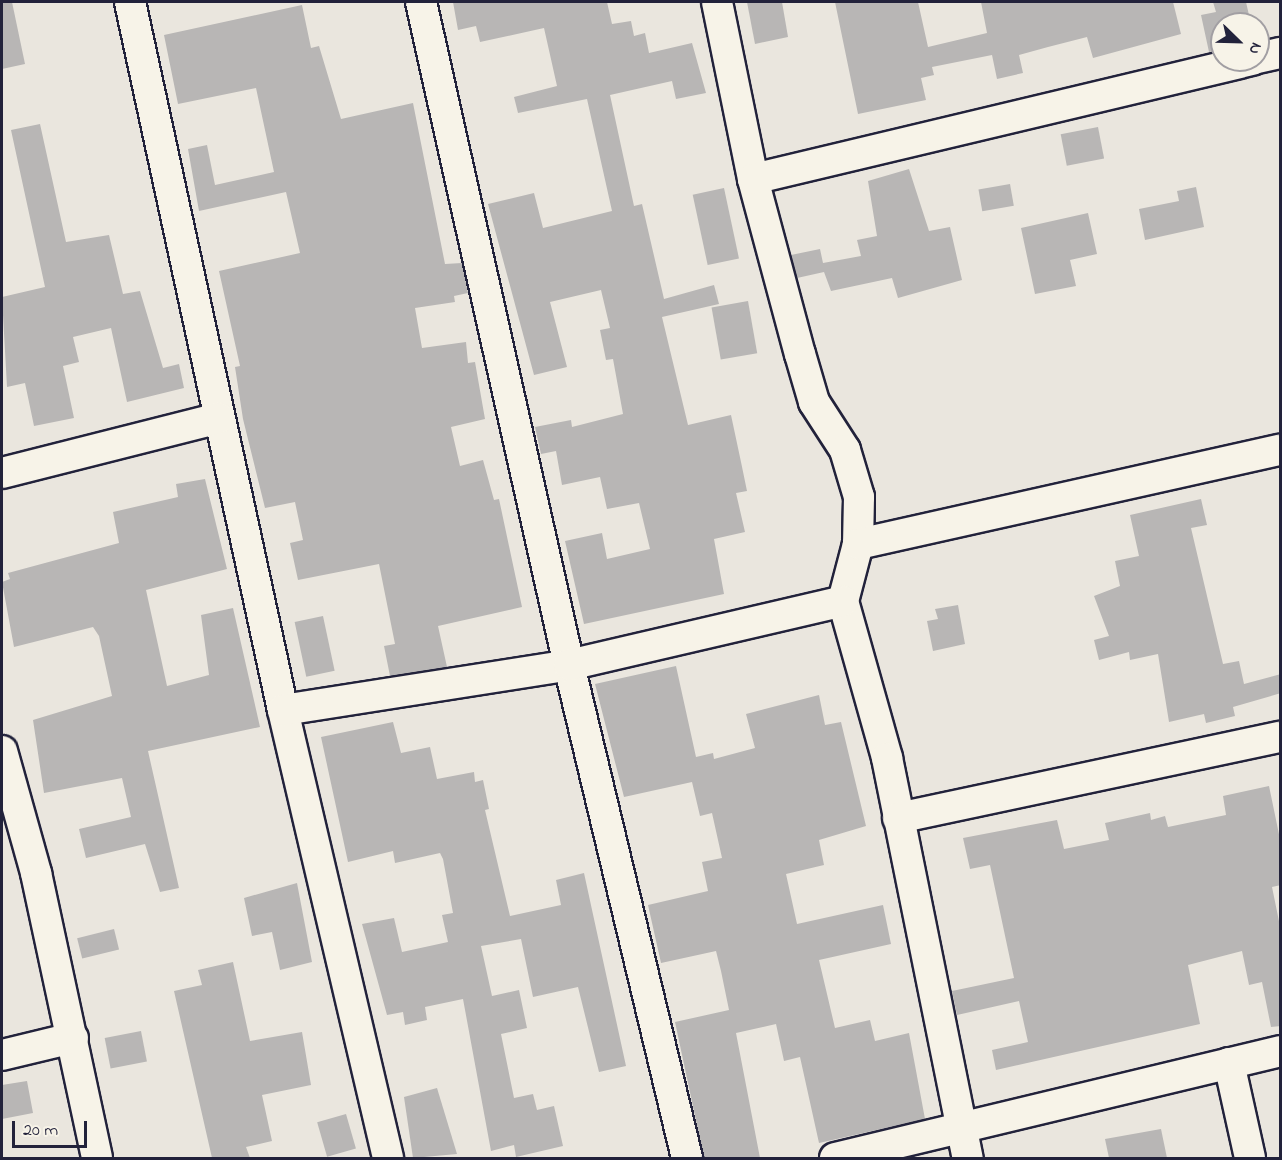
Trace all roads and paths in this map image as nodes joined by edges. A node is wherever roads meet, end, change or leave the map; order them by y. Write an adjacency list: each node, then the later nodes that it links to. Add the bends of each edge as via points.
1 (130, 2): 6 (street)
2 (421, 2): 11 (street)
3 (717, 2): 5 (street)
4 (1210, 70): 5 (street)
5 (753, 179): 9 (street, via 814,402 845,450 859,496)
6 (219, 418): 8 (street); 12 (street)
7 (1281, 450): 9 (street)
8 (2, 473)
9 (858, 544): 10 (street)
10 (843, 601): 11 (street); 15 (street)
11 (569, 665): 12 (street); 23 (street)
12 (283, 710): 22 (street)
13 (1281, 737): 15 (street)
14 (3, 763): 16 (street, via 36,873)
15 (898, 818): 20 (street)
16 (73, 1038): 18 (street); 21 (street)
17 (1281, 1051): 19 (street)
18 (2, 1055)
19 (1229, 1063): 20 (street); 26 (street)
20 (963, 1128): 24 (street); 25 (street)
21 (97, 1158)
22 (388, 1158)
23 (687, 1158)
24 (835, 1158)
25 (968, 1158)
26 (1250, 1158)

